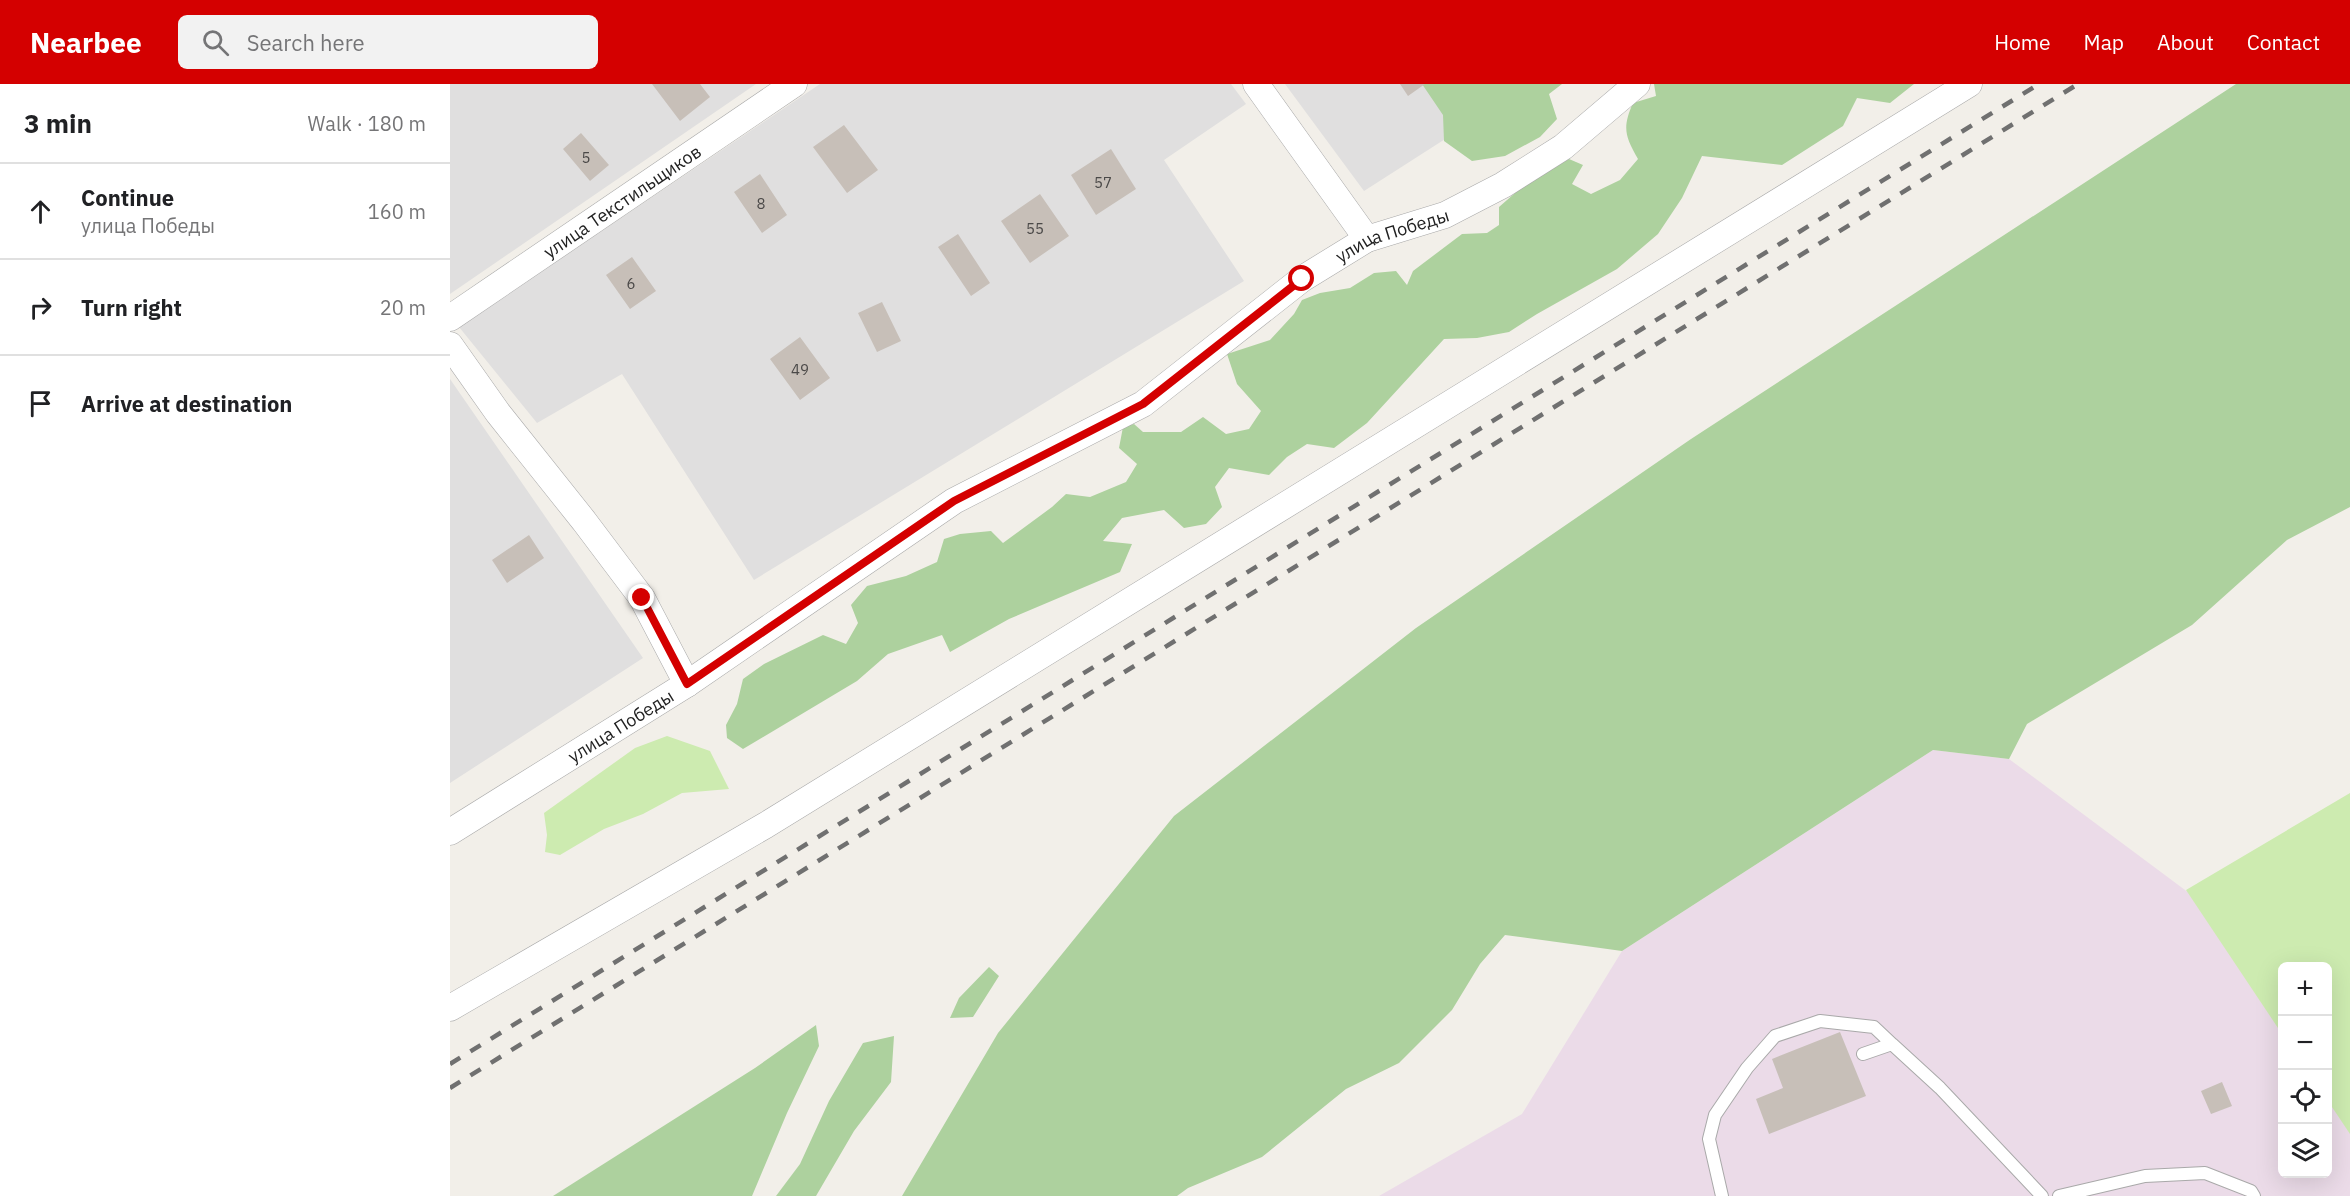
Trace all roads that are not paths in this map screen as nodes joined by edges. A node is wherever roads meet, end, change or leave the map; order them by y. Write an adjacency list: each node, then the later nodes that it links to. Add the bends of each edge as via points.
1 (794, 84): 6 (street, улица Текстильщиков)
2 (1256, 84): 5 (street)
3 (1636, 84): 5 (street, улица Победы, via 1563,147 1503,185 1445,215)
4 (1969, 84): 10 (street, via 766,825)
5 (1367, 239): 8 (street, улица Победы, via 1302,279 1143,404 954,501)
6 (450, 318)
7 (450, 345): 8 (street, via 642,598)
8 (687, 684): 9 (street, улица Победы)
9 (450, 832)
10 (452, 1001)
11 (1892, 1044): 12 (lane); 13 (lane, via 1874,1027 1820,1021 1775,1036 1715,1115 1709,1138); 14 (lane, via 1940,1088)
12 (1863, 1054)
13 (1722, 1196)
14 (2042, 1196)
15 (2059, 1196): 16 (lane, via 2145,1176 2205,1173 2251,1191)
16 (2254, 1196)

